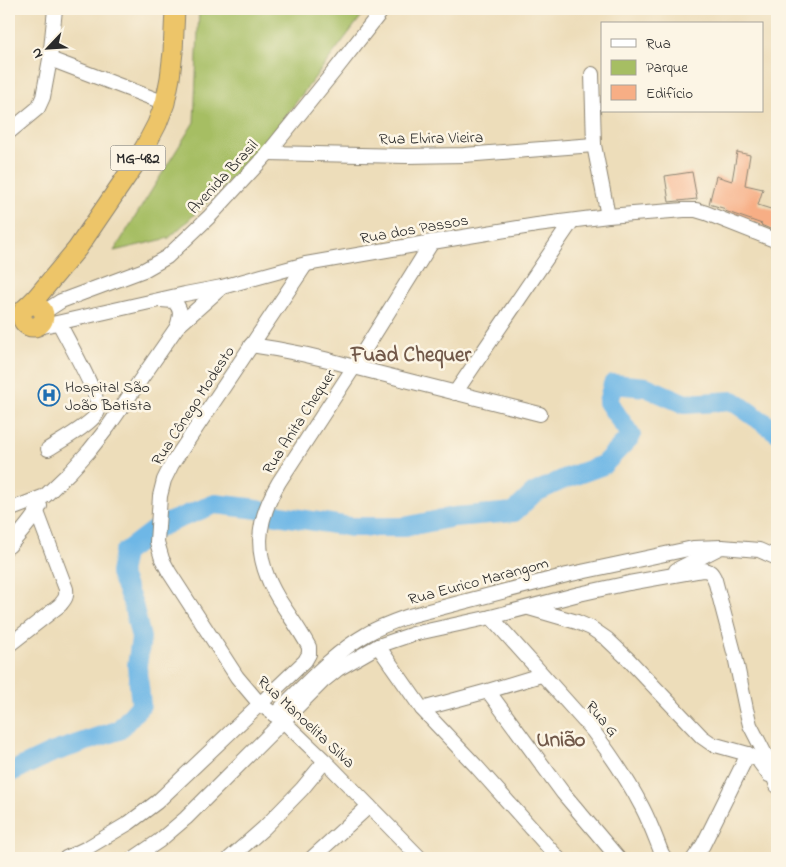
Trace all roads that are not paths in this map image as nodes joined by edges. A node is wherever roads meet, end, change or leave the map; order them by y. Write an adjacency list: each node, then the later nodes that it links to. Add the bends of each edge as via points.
1 (55, 9): 4 (street)
2 (175, 9): 6 (highway, MG-482, via 173,52)
3 (383, 9): 9 (street, Avenida Brasil)
4 (50, 59): 6 (street); 7 (street, via 38,108)
5 (592, 74): 8 (street)
6 (165, 103): 20 (highway, MG-482, via 133,167 77,250 47,285)
7 (9, 132)
8 (594, 145): 9 (street, Rua Elvira Vieira, via 406,156); 10 (street)
9 (268, 153): 20 (street, Avenida Brasil, via 167,257 144,270 61,301)
10 (608, 216): 11 (street, Rua dos Passos); 12 (street, Rua dos Passos, via 696,210)
11 (572, 221): 13 (street, Rua dos Passos); 26 (street)
12 (777, 241)
13 (432, 242): 14 (street, Rua dos Passos); 25 (street, Rua Anita Chequer)
14 (306, 264): 15 (street, Rua dos Passos); 24 (street, Rua Cônego Modesto)
15 (222, 287): 16 (street, Rua dos Passos); 19 (street)
16 (185, 294): 17 (street, Rua dos Passos); 18 (street, via 178,301); 19 (street, via 196,297)
17 (160, 300): 18 (street, via 173,301); 20 (street, Rua dos Passos)
18 (179, 307): 19 (street, via 186,313); 22 (street)
19 (194, 311): 22 (street)
20 (41, 317): 21 (highway); 23 (highway); 28 (street, via 86,376 99,410 86,424)
21 (9, 323)
22 (177, 327): 29 (street, via 108,427)
23 (9, 332)
24 (251, 344): 25 (street); 35 (street, Rua Cônego Modesto, via 164,480 157,542)
25 (354, 367): 26 (street); 43 (street, Rua Anita Chequer, via 270,497 260,530 264,567 277,596 310,647 305,661)
26 (455, 392): 27 (street)
27 (540, 414)
28 (48, 449)
29 (45, 496): 30 (street); 31 (street)
30 (9, 510)
31 (37, 512): 32 (street); 39 (street, via 67,595 60,605)
32 (9, 546)
33 (722, 547): 34 (street, Rua Eurico Marangom, via 759,550); 36 (street); 45 (street, Rua Eurico Marangom, via 693,548 567,575 386,624 366,634 325,666)
34 (777, 558)
35 (169, 572): 43 (street, Rua Manoelita Silva, via 237,677)
36 (664, 576): 37 (street); 48 (street, via 702,570 712,574 736,656 750,725)
37 (528, 608): 38 (street); 46 (street, via 591,628 628,659 702,737 712,744)
38 (491, 617): 40 (street, via 412,634); 41 (street, Rua G)
39 (9, 645)
40 (378, 646): 44 (street); 45 (street, via 338,669)
41 (542, 675): 42 (street); 58 (street, Rua G, via 593,731 622,771)
42 (488, 691): 44 (street); 57 (street, via 563,793)
43 (259, 703): 45 (street, Rua Manoelita Silva); 51 (street, via 157,802 128,824)
44 (422, 709): 56 (street)
45 (278, 718): 47 (street, Rua Manoelita Silva); 52 (street, via 186,818)
46 (748, 754): 48 (street, via 758,760); 50 (street)
47 (325, 761): 49 (street, Rua Manoelita Silva); 53 (street, via 264,828)
48 (777, 786)
49 (369, 806): 54 (street); 55 (street, Rua Manoelita Silva)
50 (705, 852): 59 (street)
51 (66, 858)
52 (134, 858)
53 (230, 858)
54 (312, 858)
55 (420, 858)
56 (558, 858)
57 (618, 858)
58 (666, 858)
59 (694, 858)

